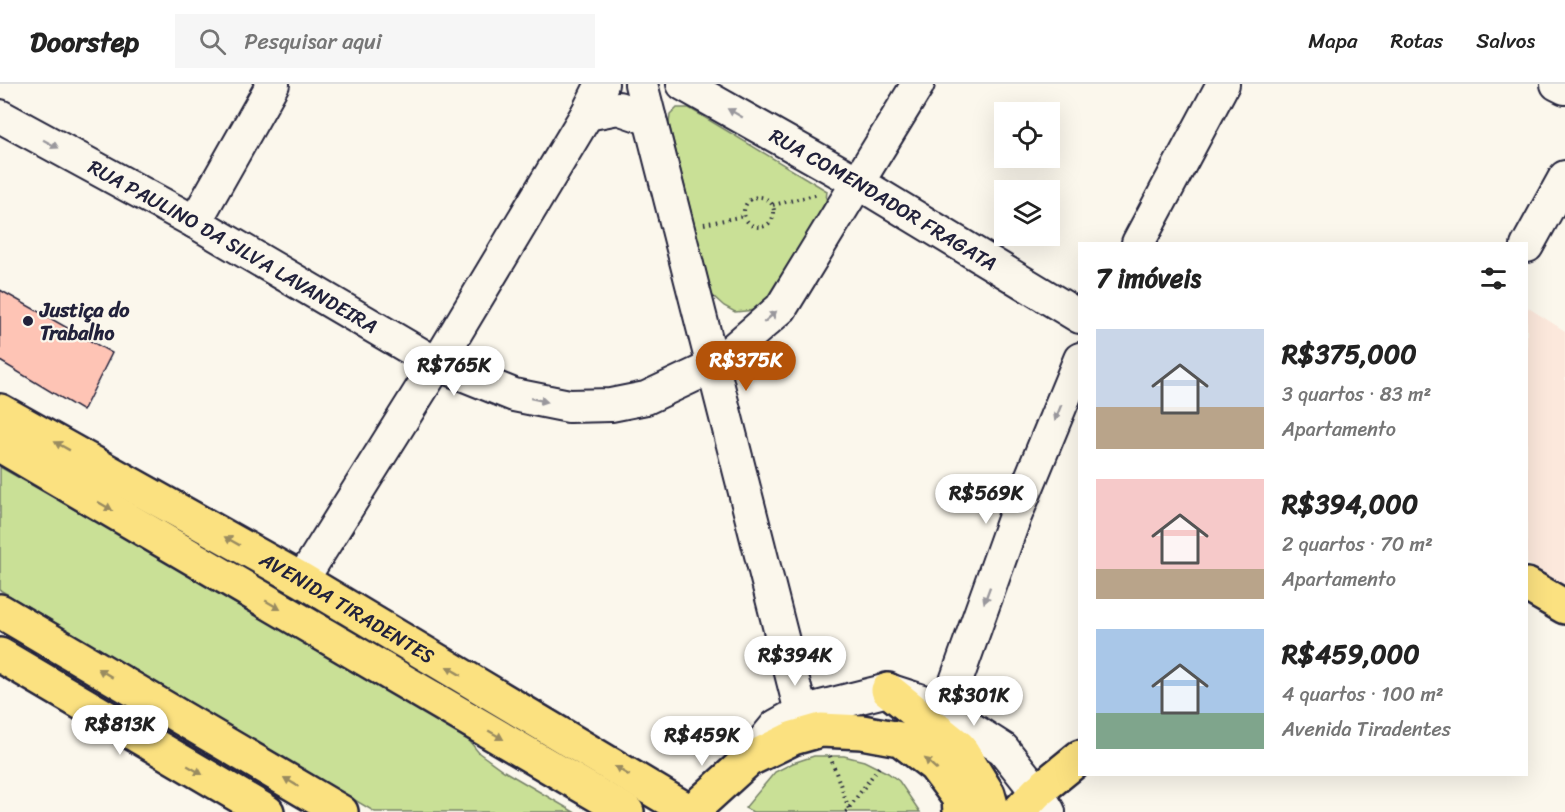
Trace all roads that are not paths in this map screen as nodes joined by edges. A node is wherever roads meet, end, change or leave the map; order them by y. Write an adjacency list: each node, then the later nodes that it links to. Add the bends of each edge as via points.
1 (273, 84): 14 (street)
2 (602, 84): 9 (street)
3 (641, 84): 11 (street)
4 (684, 84): 13 (street, RUA COMENDADOR FRAGATA, one-way to 4)
5 (918, 84): 13 (street, RUA PAULINO DA SILVA LAVANDEIRA)
6 (1223, 84): 15 (street)
7 (1557, 84): 8 (street)
8 (1565, 88)
9 (587, 114): 11 (street, via 618,108); 18 (street)
10 (0, 116): 14 (street, RUA PAULINO DA SILVA LAVANDEIRA, one-way to 14)
11 (650, 119): 20 (street)
12 (1565, 177): 16 (street)
13 (859, 183): 17 (street, RUA COMENDADOR FRAGATA); 20 (street, RUA PAULINO DA SILVA LAVANDEIRA, one-way to 13, via 781,308)
14 (195, 222): 18 (street, RUA PAULINO DA SILVA LAVANDEIRA)
15 (1139, 242)
16 (1528, 244)
17 (1078, 316)
18 (437, 364): 20 (street, RUA PAULINO DA SILVA LAVANDEIRA, one-way to 20, via 514,394 568,406 611,405 645,398); 23 (street)
19 (1078, 364): 29 (street, one-way to 29, via 1014,519)
20 (714, 366): 30 (street)
21 (0, 411): 23 (main road, AVENIDA TIRADENTES, one-way to 21)
22 (0, 445): 35 (main road, AVENIDA TIRADENTES, one-way to 35)
23 (302, 580): 36 (main road, AVENIDA TIRADENTES, one-way to 23)
24 (1528, 586): 25 (main road)
25 (1565, 607)
26 (0, 611): 34 (main road, one-way to 26)
27 (0, 655): 33 (main road, one-way to 33)
28 (888, 690): 29 (street); 30 (street); 38 (main road, via 959,747 987,794)
29 (945, 712): 32 (street, via 1003,749)
30 (811, 721): 36 (main road, via 793,738 748,760); 37 (main road, one-way to 30, via 959,798 935,766 900,739)
31 (1078, 759): 32 (main road)
32 (1034, 805)
33 (267, 812)
34 (341, 812)
35 (627, 812)
36 (691, 812)
37 (960, 812)
38 (993, 812)

